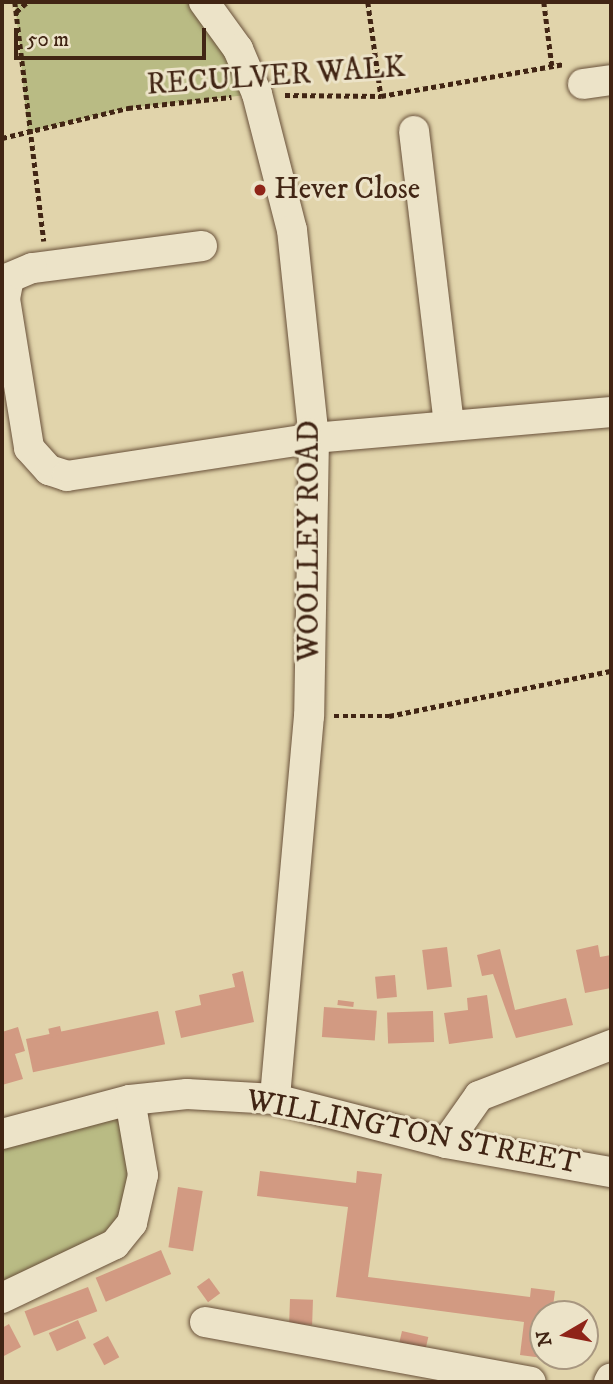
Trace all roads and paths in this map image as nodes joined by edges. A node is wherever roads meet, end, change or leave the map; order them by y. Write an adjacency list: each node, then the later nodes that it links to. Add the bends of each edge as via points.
1 (15, 2): 6 (path)
2 (27, 2): 6 (path)
3 (369, 2): 10 (path)
4 (544, 2): 7 (path)
5 (212, 4): 9 (street, WOOLLEY ROAD)
6 (16, 13): 12 (path)
7 (552, 65): 8 (path, RECULVER WALK); 10 (path, RECULVER WALK)
8 (590, 75)
9 (257, 94): 10 (path, RECULVER WALK); 12 (path, RECULVER WALK, via 128,108); 18 (street, WOOLLEY ROAD, via 292,230)
10 (381, 96)
11 (414, 131): 17 (street)
12 (28, 132): 13 (path, RECULVER WALK); 15 (path)
13 (2, 138)
14 (202, 246): 15 (street)
15 (48, 266): 18 (street, via 9,278 5,299 29,448 49,470 67,476)
16 (611, 412): 17 (street)
17 (449, 424): 18 (street)
18 (314, 438): 20 (street, WOOLLEY ROAD)
19 (611, 671): 20 (path, via 389,716)
20 (309, 716): 22 (street, WOOLLEY ROAD)
21 (611, 1045): 25 (street, via 479,1096)
22 (275, 1099): 23 (street, WILLINGTON STREET, via 187,1094); 25 (street, WILLINGTON STREET)
23 (130, 1100): 24 (street, WILLINGTON STREET); 27 (street, via 143,1175 132,1223 115,1244)
24 (2, 1134)
25 (446, 1143): 26 (street, WILLINGTON STREET)
26 (611, 1172)
27 (2, 1298)
28 (205, 1322): 29 (street)
29 (531, 1382)

